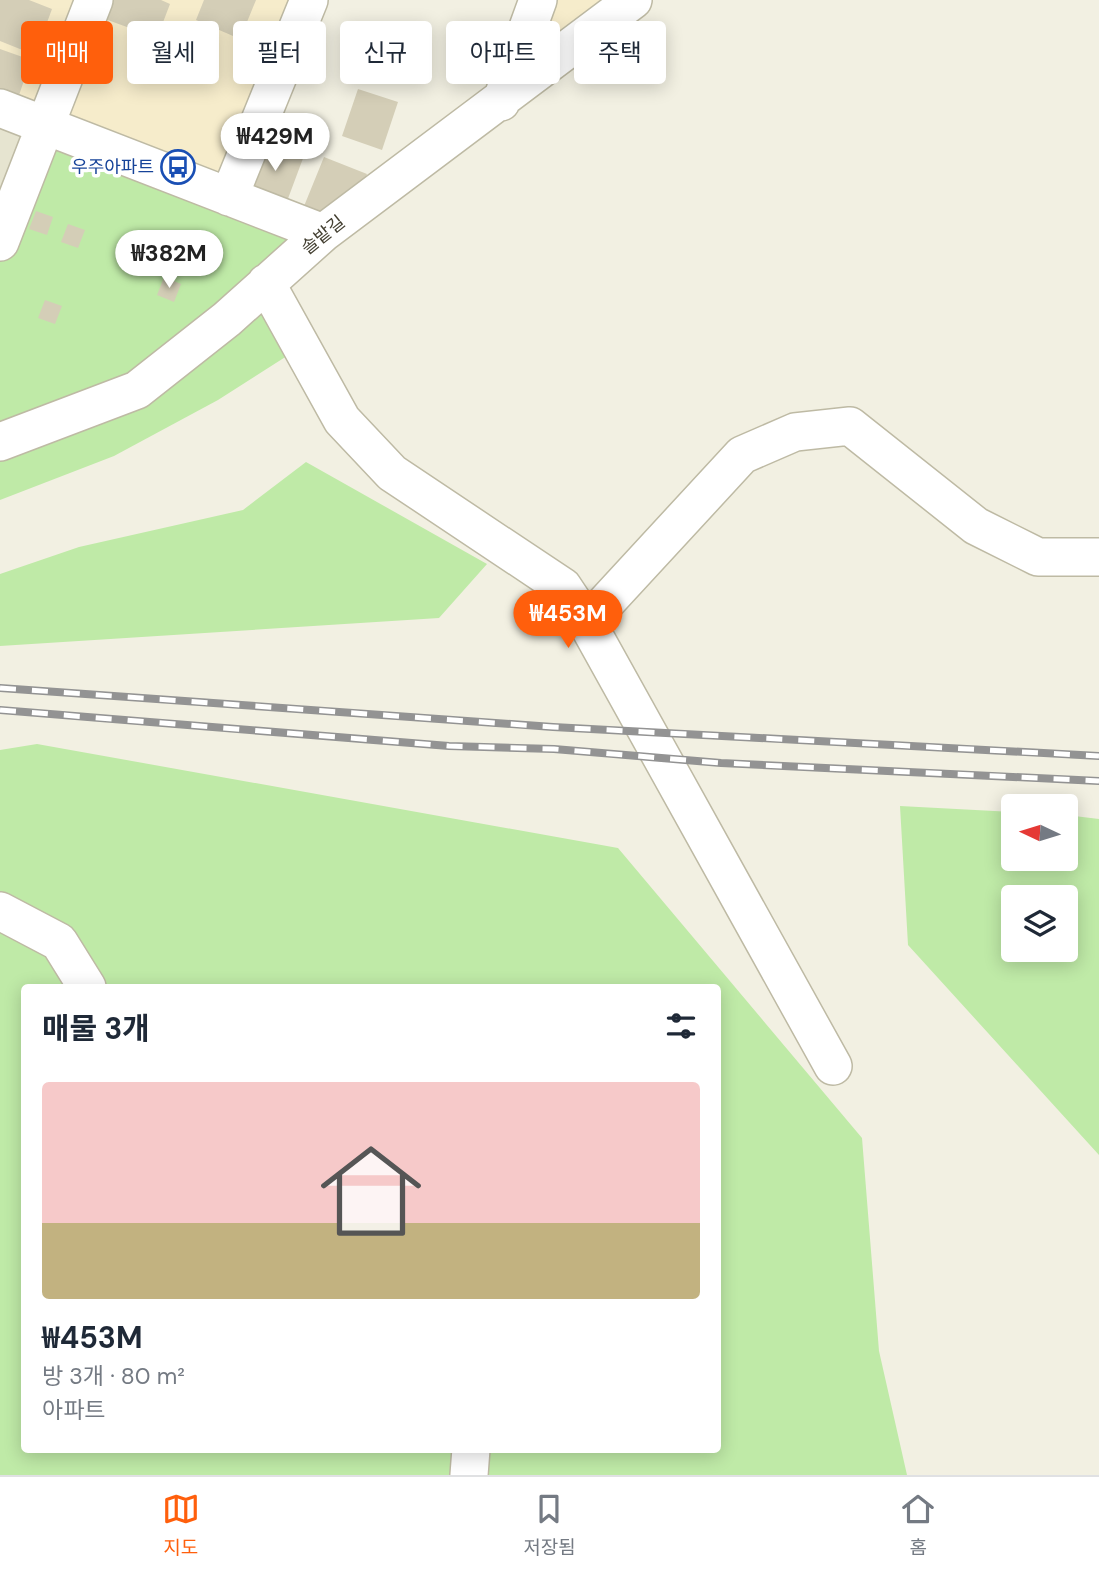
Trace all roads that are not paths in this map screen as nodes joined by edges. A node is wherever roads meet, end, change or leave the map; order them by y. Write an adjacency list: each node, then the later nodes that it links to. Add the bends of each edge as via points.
1 (94, 0): 7 (street)
2 (309, 0): 8 (street)
3 (538, 0): 5 (street)
4 (633, 0): 5 (street, 솔밭길)
5 (501, 102): 9 (street, 솔밭길)
6 (0, 108): 7 (street)
7 (46, 126): 8 (street); 10 (street)
8 (229, 197): 9 (street)
9 (323, 233): 11 (street, 솔밭길)
10 (0, 242)
11 (266, 283): 12 (street, 솔밭길, via 137,390); 14 (street, via 342,421 392,473 563,587)
12 (0, 442)
13 (1099, 557): 14 (street, via 1038,557 976,526 850,426 795,432 742,454)
14 (587, 623): 17 (street)
15 (0, 911): 16 (street, via 60,942)
16 (85, 984)
17 (833, 1066)
18 (471, 1453): 19 (street)
19 (470, 1475)

